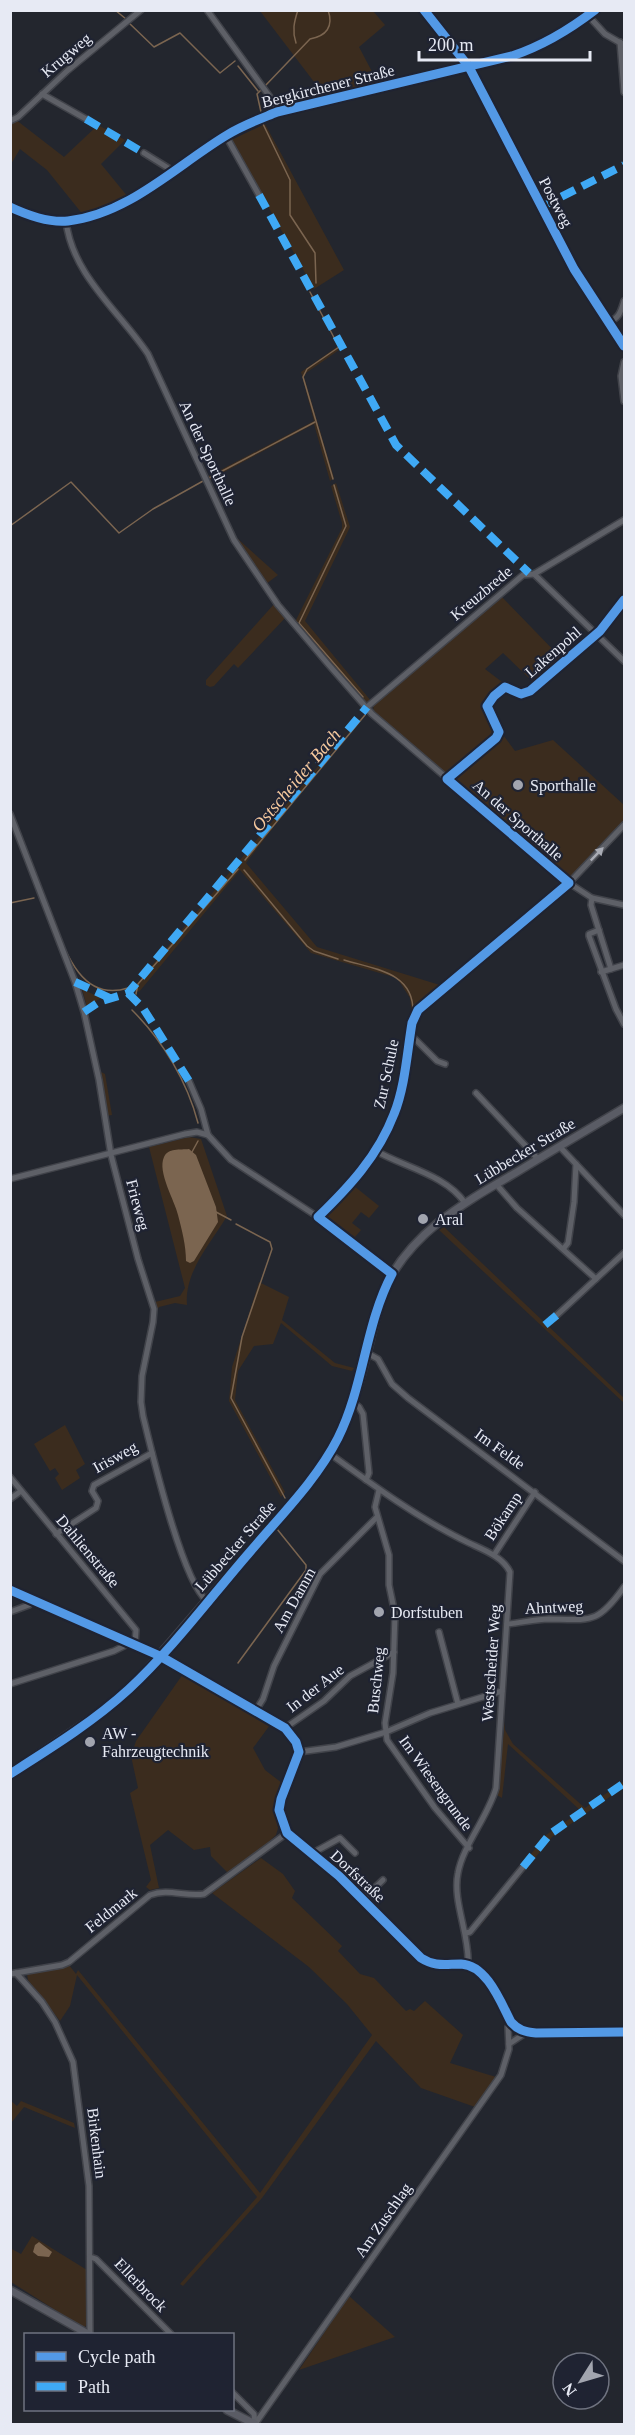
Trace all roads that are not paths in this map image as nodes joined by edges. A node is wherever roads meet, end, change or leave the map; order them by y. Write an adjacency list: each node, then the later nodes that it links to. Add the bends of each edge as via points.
1 (141, 10): 9 (street, Krugweg)
2 (207, 10): 10 (street)
3 (424, 10): 7 (street, Postweg)
4 (595, 10): 5 (main road, Bergkirchener Straße)
5 (586, 13): 6 (street, via 605,34); 7 (main road, Bergkirchener Straße, via 559,36 535,48)
6 (622, 43): 8 (street)
7 (469, 67): 10 (main road, Bergkirchener Straße); 20 (street, Postweg, via 574,269)
8 (624, 92)
9 (42, 94): 11 (street); 12 (street, Krugweg)
10 (277, 112): 13 (main road, Bergkirchener Straße)
11 (86, 119)
12 (10, 121)
13 (226, 136): 15 (main road, Bergkirchener Straße); 16 (street)
14 (144, 153): 15 (street)
15 (173, 171): 18 (main road, Bergkirchener Straße, via 120,205)
16 (259, 195)
17 (11, 207): 18 (main road, Bergkirchener Straße, via 32,216)
18 (66, 221): 29 (street, An der Sporthalle, via 94,287 148,354 234,540 278,605)
19 (624, 301): 20 (street, via 615,320)
20 (608, 322): 21 (street, Postweg)
21 (624, 346)
22 (624, 362): 23 (street)
23 (624, 401)
24 (624, 520): 25 (street, Kreuzbrede)
25 (534, 574): 27 (street); 29 (street, Kreuzbrede, via 523,575)
26 (624, 600): 27 (street, Lakenpohl)
27 (596, 634): 28 (street); 30 (street, Lakenpohl, via 530,691 521,694 505,687 494,696 487,706 498,727 496,738)
28 (624, 661)
29 (368, 707): 30 (street, An der Sporthalle)
30 (447, 779): 33 (street, An der Sporthalle)
31 (10, 814): 50 (street, Frieweg, via 84,1012)
32 (624, 825): 33 (street, one-way to 32)
33 (569, 883): 34 (street, An der Sporthalle)
34 (592, 898): 35 (street, An der Sporthalle); 36 (street)
35 (624, 905)
36 (599, 930): 38 (street); 39 (street, via 588,936)
37 (624, 964): 38 (street)
38 (611, 969): 39 (street)
39 (601, 972): 41 (street)
40 (437, 994): 42 (street, Zur Schule, via 418,1010)
41 (624, 1024)
42 (410, 1038): 43 (street); 49 (street, Zur Schule, via 396,1107)
43 (445, 1064)
44 (189, 1082): 47 (street)
45 (476, 1093): 51 (street)
46 (624, 1108): 48 (main road, Lübbecker Straße)
47 (208, 1135): 50 (street, via 185,1134); 57 (street, via 231,1160)
48 (560, 1147): 51 (main road, Lübbecker Straße); 52 (street)
49 (376, 1151): 55 (street, via 441,1183 458,1193); 57 (street, Zur Schule, via 350,1186)
50 (111, 1155): 53 (street); 65 (street, Frieweg, via 154,1309 141,1401)
51 (538, 1159): 54 (main road, Lübbecker Straße)
52 (576, 1164): 56 (street); 58 (street, via 574,1202)
53 (10, 1179)
54 (496, 1184): 55 (main road, Lübbecker Straße); 58 (street, via 558,1247)
55 (465, 1203): 60 (main road, Lübbecker Straße, via 428,1230)
56 (624, 1215)
57 (318, 1217): 60 (street)
58 (564, 1248): 61 (street)
59 (624, 1252): 61 (street)
60 (392, 1274): 63 (main road, Lübbecker Straße, via 379,1305)
61 (596, 1279): 62 (street)
62 (557, 1315)
63 (367, 1353): 64 (main road, Lübbecker Straße); 71 (street, Im Felde, via 378,1359 392,1384 408,1398)
64 (353, 1402): 66 (main road, Lübbecker Straße); 68 (street, via 363,1414 369,1473)
65 (152, 1452): 74 (street, Irisweg, via 94,1485 96,1508); 80 (street, Frieweg, via 192,1579)
66 (329, 1453): 68 (street); 80 (main road, Lübbecker Straße, via 290,1506)
67 (10, 1477): 70 (street, Dahlienstraße)
68 (366, 1480): 69 (street)
69 (379, 1490): 73 (street, Buschweg); 75 (street)
70 (21, 1491): 72 (street); 74 (street, Dahlienstraße)
71 (535, 1492): 75 (street, Bökamp); 76 (street, Im Felde)
72 (10, 1499)
73 (377, 1517): 86 (street, Buschweg, via 389,1555); 91 (street, Am Damm, via 320,1574)
74 (56, 1534): 85 (street, Dahlienstraße, via 136,1630)
75 (494, 1555): 82 (street, Westscheider Weg, via 510,1572)
76 (624, 1561)
77 (624, 1587): 82 (street, Ahntweg, via 606,1611 586,1620 546,1619)
78 (10, 1590): 79 (street)
79 (33, 1600): 81 (street); 84 (street)
80 (207, 1601): 87 (main road, Lübbecker Straße)
81 (10, 1612)
82 (507, 1624): 89 (street, Westscheider Weg)
83 (439, 1632): 90 (street)
84 (128, 1641): 85 (street); 88 (street, via 107,1654)
85 (135, 1644): 87 (street)
86 (394, 1652): 92 (street, In der Aue, via 350,1676 324,1701); 93 (street, Buschweg)
87 (160, 1656): 91 (street); 95 (main road, Lübbecker Straße, via 116,1700)
88 (10, 1684)
89 (502, 1691): 90 (street); 97 (street, Westscheider Weg, via 496,1788)
90 (458, 1704): 93 (street)
91 (256, 1710): 92 (street)
92 (285, 1728): 94 (street)
93 (386, 1732): 94 (street, via 336,1747); 97 (street, Im Wiesengrunde, via 387,1740 413,1779)
94 (299, 1752): 96 (street, via 279,1810)
95 (10, 1774)
96 (287, 1833): 99 (street, Dorfstraße); 105 (street, Feldmark, via 204,1894 150,1895 69,1962)
97 (469, 1848): 103 (street, Westscheider Weg, via 461,1862 457,1886)
98 (355, 1853): 99 (street, Dorfstraße, via 340,1838)
99 (311, 1854): 102 (street, Dorfstraße)
100 (523, 1867): 103 (street)
101 (383, 1880): 102 (street, Dorfstraße)
102 (363, 1899): 104 (street, Dorfstraße, via 421,1958 437,1966)
103 (466, 1933): 104 (street, Westscheider Weg)
104 (468, 1965): 106 (street, via 484,1977)
105 (13, 1974): 110 (street, Birkenhain, via 42,2002 73,2062 89,2186)
106 (511, 2022): 107 (street); 109 (street, Am Zuschlag)
107 (527, 2032): 108 (street); 109 (street)
108 (624, 2032)
109 (509, 2044): 117 (street, Am Zuschlag, via 501,2075 493,2087)
110 (90, 2257): 113 (street, Birkenhain); 114 (street, Ellerbrock, via 102,2264)
111 (10, 2290): 112 (main road)
112 (87, 2333)
113 (89, 2333)
114 (170, 2333)
115 (234, 2394): 117 (street, via 254,2414)
116 (231, 2411): 117 (main road)
117 (255, 2424)

